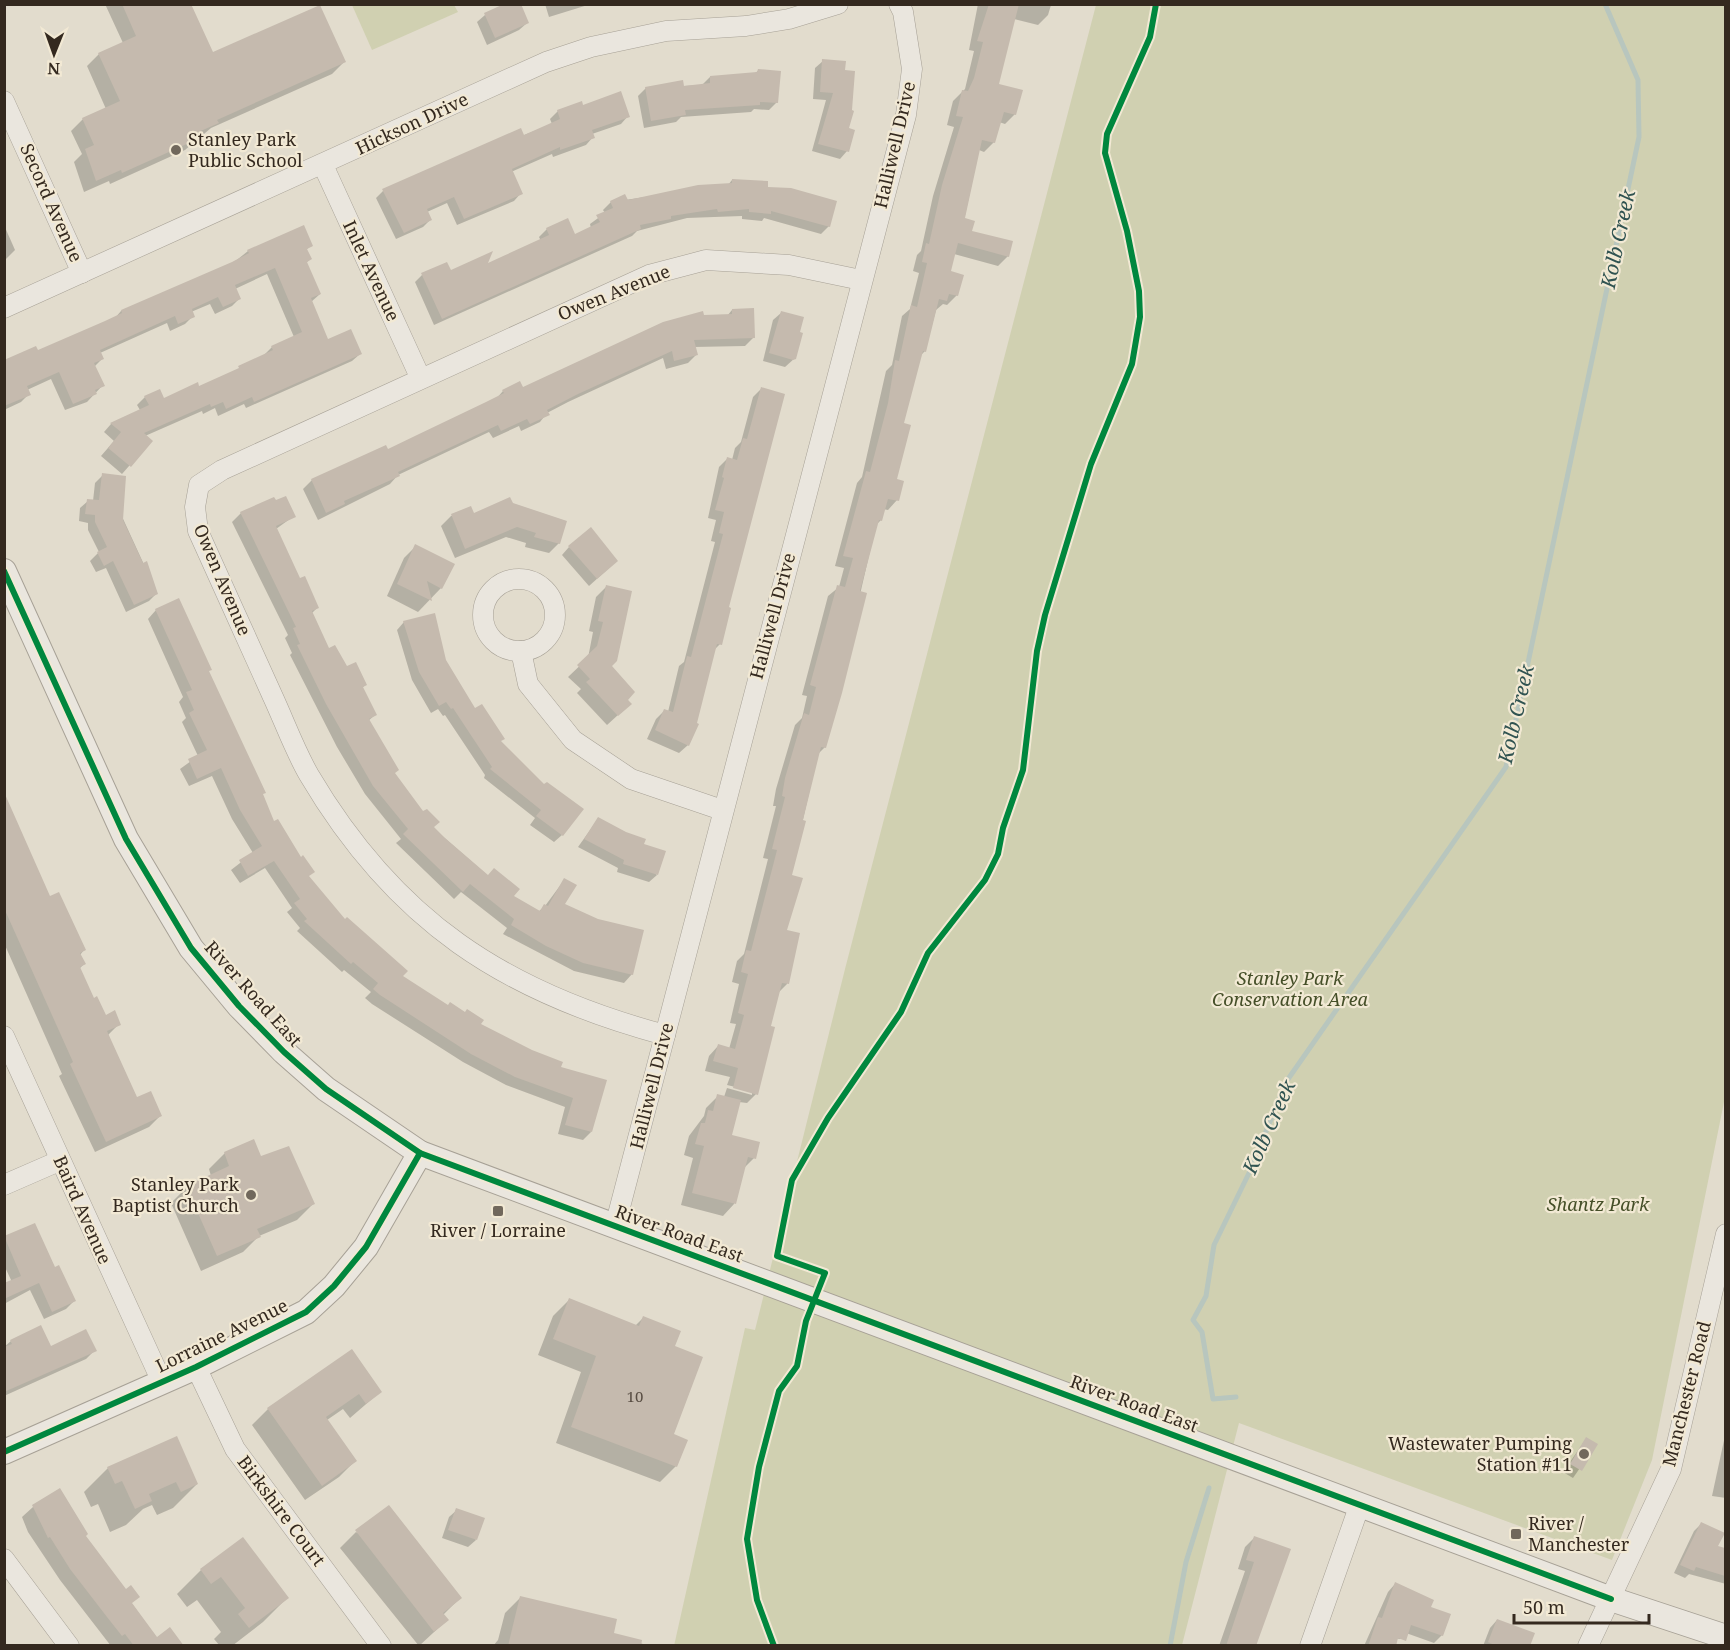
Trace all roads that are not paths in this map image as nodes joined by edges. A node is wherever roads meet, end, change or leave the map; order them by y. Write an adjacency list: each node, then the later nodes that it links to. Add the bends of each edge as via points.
1 (838, 4): 4 (street, Hickson Drive, via 789,19 666,31 591,47 546,63)
2 (899, 4): 6 (street, Halliwell Drive, via 912,69 906,115)
3 (4, 101): 5 (street, Secord Avenue)
4 (323, 165): 5 (street, Hickson Drive); 8 (street, Inlet Avenue)
5 (82, 273): 7 (street, Hickson Drive)
6 (861, 280): 8 (street, Owen Avenue, via 789,265 706,260 649,275); 11 (street, Halliwell Drive)
7 (4, 308)
8 (420, 377): 12 (street, Owen Avenue, via 222,470 199,485 195,507 198,531 308,774 394,891 431,925 500,972 577,1009)
9 (4, 572): 14 (street, River Road East, via 126,839 191,948 238,1006 284,1052 326,1089)
10 (521, 651): 11 (street, via 528,684 573,740 631,778)
11 (722, 810): 12 (street, Halliwell Drive)
12 (665, 1035): 17 (street, Halliwell Drive)
13 (4, 1036): 15 (street, Baird Avenue)
14 (420, 1153): 17 (street, River Road East); 19 (street, Lorraine Avenue, via 366,1247 334,1286 306,1312)
15 (59, 1161): 16 (street); 20 (street, Baird Avenue)
16 (4, 1185)
17 (615, 1226): 22 (street, River Road East)
18 (1725, 1234): 24 (street, Manchester Road, via 1671,1469)
19 (196, 1367): 20 (street, Lorraine Avenue); 27 (street, Birkshire Court, via 235,1449)
20 (162, 1382): 21 (street, Lorraine Avenue)
21 (4, 1452)
22 (1360, 1504): 24 (street, River Road East); 28 (street)
23 (4, 1559): 26 (street)
24 (1611, 1599): 25 (street, River Road East); 29 (street, Manchester Road)
25 (1725, 1637)
26 (69, 1646)
27 (381, 1646)
28 (1310, 1646)
29 (1588, 1646)

